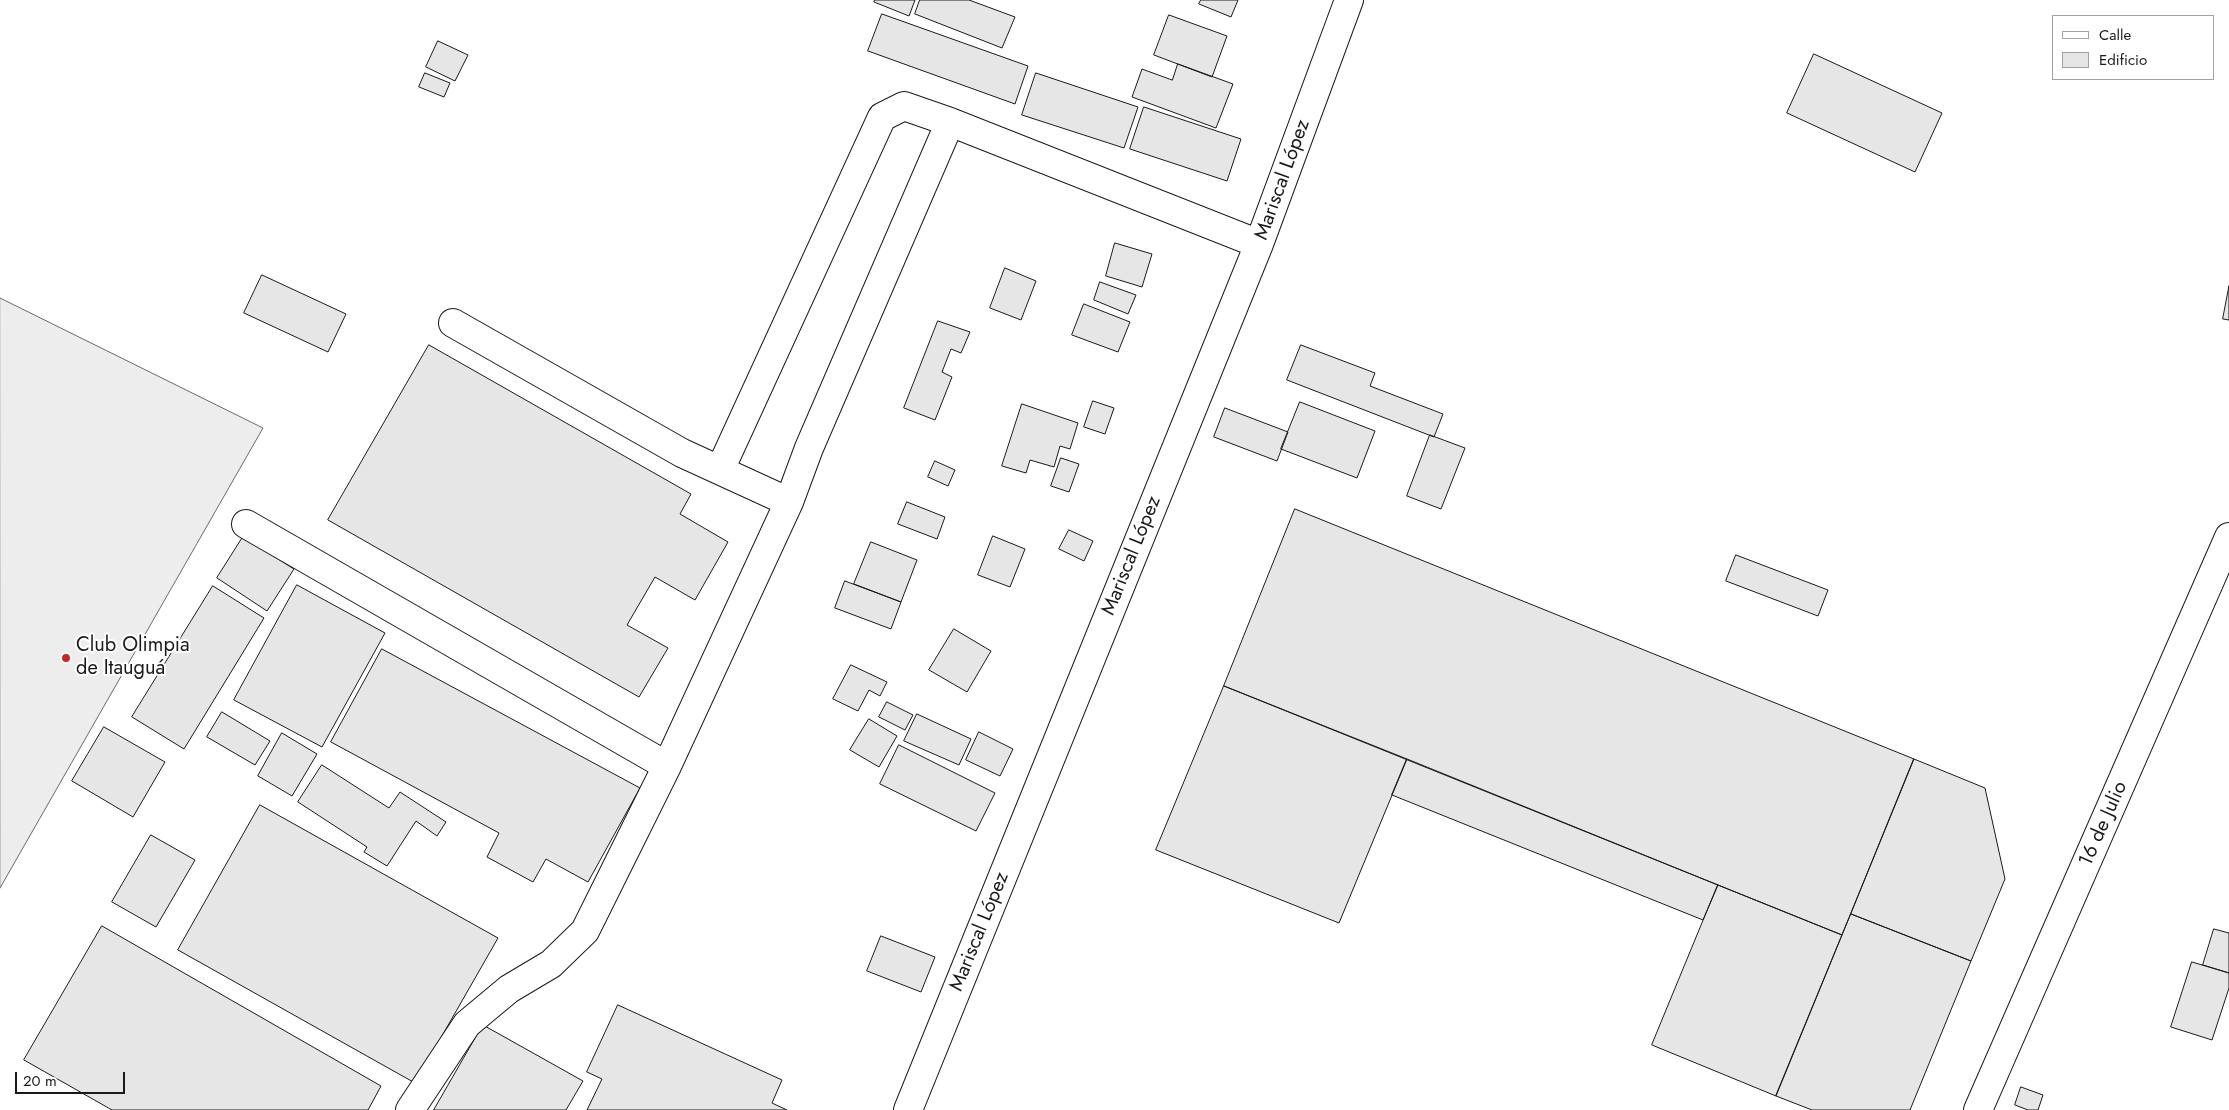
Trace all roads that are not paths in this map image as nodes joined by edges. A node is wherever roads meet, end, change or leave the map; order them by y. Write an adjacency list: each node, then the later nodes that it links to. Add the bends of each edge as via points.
1 (1349, 0): 3 (street, Mariscal López)
2 (950, 122): 3 (street); 5 (street, via 904,106 882,117); 6 (street)
3 (1259, 244): 11 (street, Mariscal López)
4 (453, 323): 5 (street, via 682,453)
5 (720, 470): 6 (street)
6 (789, 502): 9 (street)
7 (246, 524): 9 (street)
8 (2229, 537): 12 (street, 16 de Julio)
9 (667, 766): 10 (street, via 585,931 551,964 508,989 467,1024)
10 (410, 1110)
11 (908, 1110)
12 (1978, 1110)

